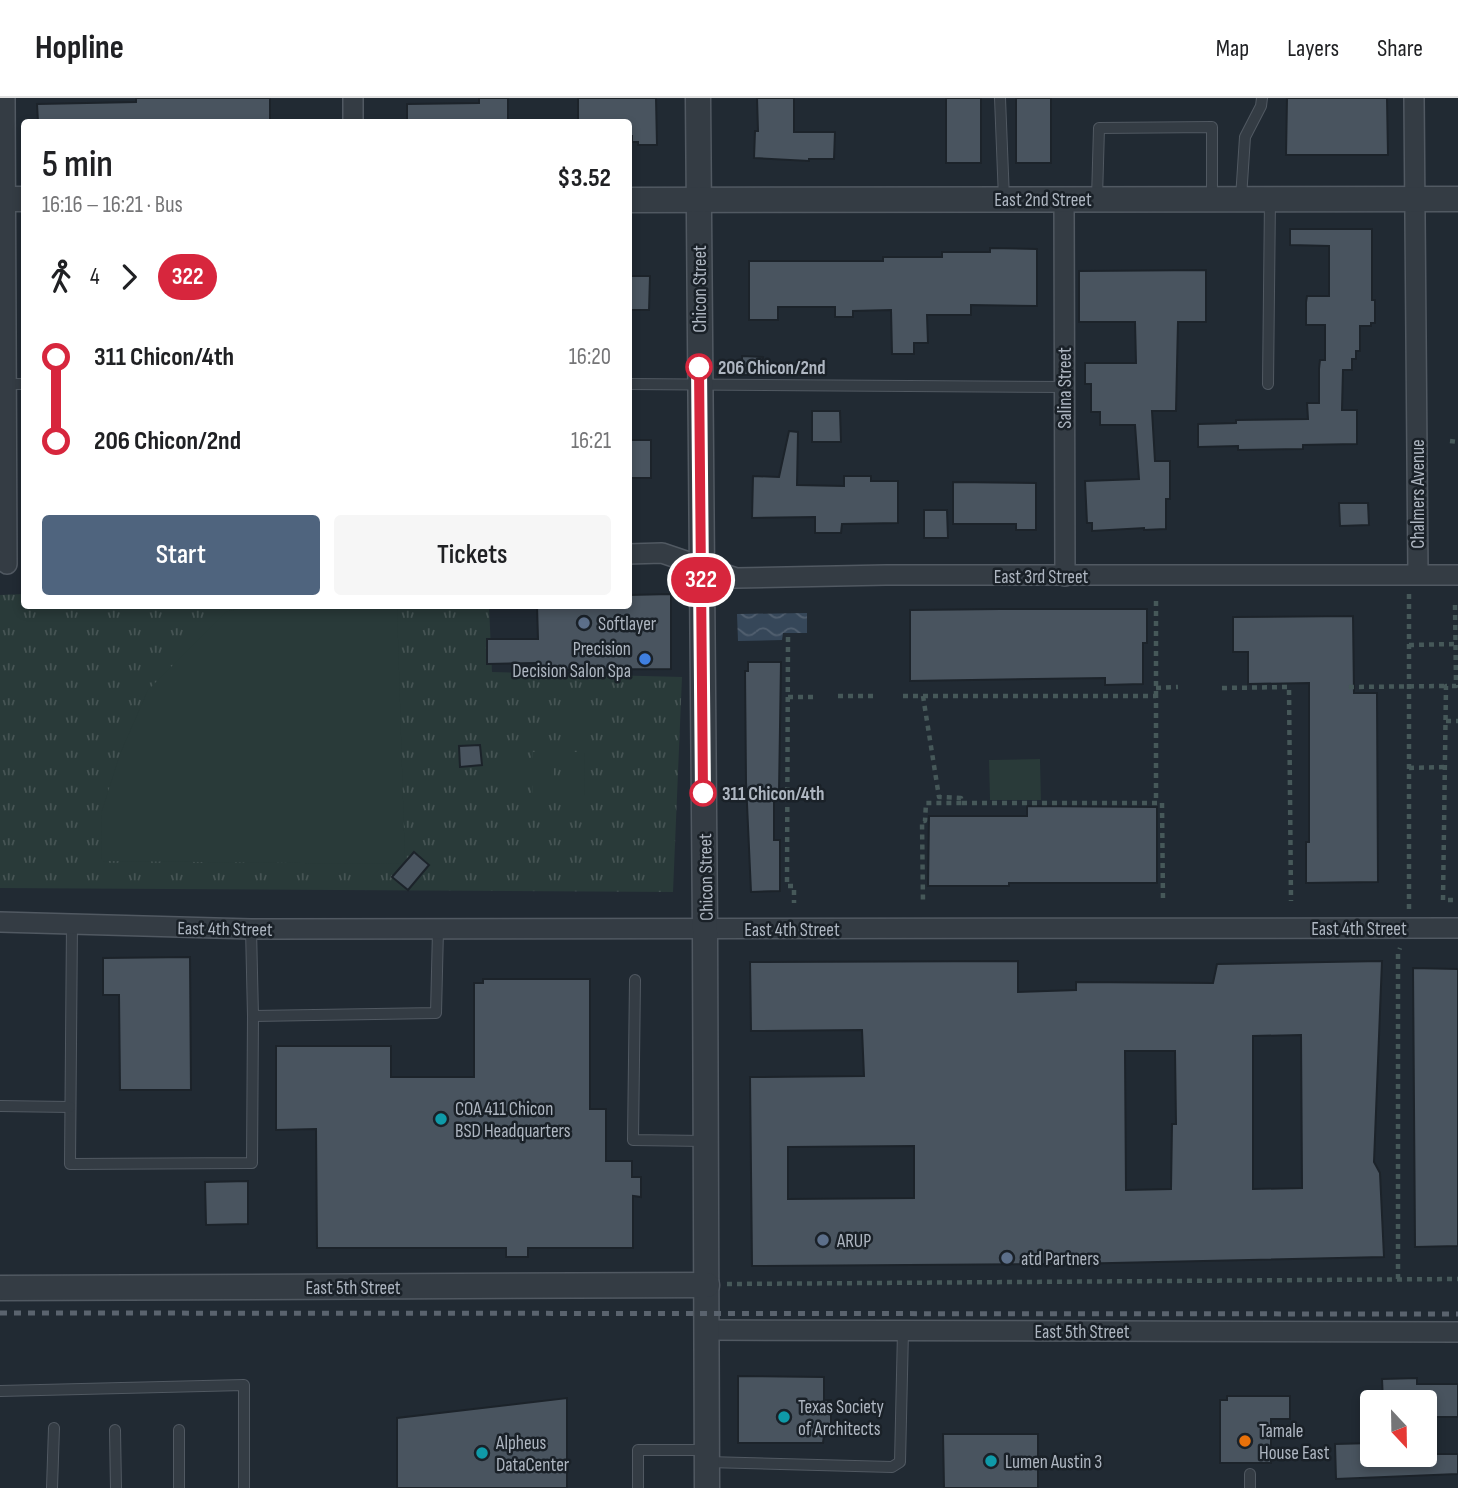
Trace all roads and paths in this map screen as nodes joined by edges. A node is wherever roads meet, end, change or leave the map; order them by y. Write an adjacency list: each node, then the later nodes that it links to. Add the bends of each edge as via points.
1 (5, 98): 8 (street)
2 (353, 98): 7 (street)
3 (698, 98): 18 (street, Chicon Street)
4 (1000, 98): 9 (lane)
5 (1262, 98): 13 (lane, via 1245,137)
6 (1414, 98): 15 (street, Chalmers Avenue)
7 (353, 119)
8 (10, 199): 19 (street)
9 (1004, 199): 10 (street, East 2nd Street); 18 (street, East 2nd Street)
10 (1064, 199): 11 (street, East 2nd Street); 23 (street, Salina Street)
11 (1097, 199): 12 (street, East 2nd Street); 12 (lane, via 1099,128 1212,127)
12 (1212, 199): 13 (street, East 2nd Street)
13 (1241, 199): 14 (street, East 2nd Street)
14 (1270, 199): 15 (street, East 2nd Street); 22 (lane)
15 (1415, 199): 16 (street, East 2nd Street); 29 (street, Chalmers Avenue)
16 (1458, 199)
17 (632, 200): 18 (street, East 2nd Street)
18 (698, 200): 21 (street, Chicon Street)
19 (10, 384): 27 (street)
20 (632, 384): 21 (lane)
21 (700, 384): 23 (lane); 28 (street, Chicon Street)
22 (1268, 384)
23 (1065, 387): 31 (street, Salina Street)
24 (1450, 441): 25 (path)
25 (1458, 442)
26 (632, 554): 28 (street, East 3rd Street, via 662,553)
27 (11, 564)
28 (701, 565): 31 (street, East 3rd Street, via 736,578); 68 (street, Chicon Street)
29 (1418, 574): 30 (street, East 3rd Street); 31 (street, East 3rd Street); 36 (path, Chalmers Avenue, via 1409,580)
30 (1458, 575)
31 (1065, 576)
32 (1156, 601): 42 (path)
33 (1455, 605): 35 (path)
34 (788, 637): 49 (path)
35 (1456, 644): 36 (path); 37 (path)
36 (1409, 645): 38 (path, Chalmers Avenue)
37 (1457, 685): 39 (path)
38 (1409, 686): 39 (path); 41 (path); 54 (path, Chalmers Avenue)
39 (1446, 686): 51 (path)
40 (1178, 687): 42 (path)
41 (1349, 687)
42 (1156, 688): 48 (path)
43 (1222, 688): 59 (path, via 1289,687)
44 (838, 696): 45 (path)
45 (876, 696)
46 (903, 696): 47 (path)
47 (923, 696): 48 (path); 55 (path, via 939,797 961,798)
48 (1156, 696): 56 (path)
49 (788, 697): 50 (path); 61 (path, via 787,886 794,886)
50 (815, 697)
51 (1446, 721): 52 (path); 53 (path)
52 (1458, 721)
53 (1445, 767): 54 (path); 57 (path, via 1443,900)
54 (1409, 768): 64 (path, Chalmers Avenue)
55 (962, 803): 56 (path); 60 (path, via 926,803)
56 (1156, 803): 58 (path, via 1162,803)
57 (1458, 900)
58 (1163, 901)
59 (1291, 901)
60 (923, 903)
61 (794, 904)
62 (0, 922): 63 (street, East 4th Street)
63 (72, 923): 66 (street, East 4th Street); 72 (lane)
64 (1407, 928): 65 (street, East 4th Street); 68 (street, East 4th Street); 74 (path, Chalmers Avenue, via 1398,953)
65 (1458, 928)
66 (251, 929): 67 (street, East 4th Street); 70 (lane)
67 (438, 930): 68 (street, East 4th Street); 70 (lane, via 436,1013)
68 (705, 930): 73 (street, Chicon Street)
69 (635, 981): 73 (lane, via 633,1140)
70 (253, 1016): 72 (lane, via 252,1163 70,1164)
71 (0, 1106): 72 (lane)
72 (71, 1107)
73 (705, 1141): 76 (street, Chicon Street)
74 (1398, 1279): 75 (path); 76 (path)
75 (1458, 1279)
76 (707, 1285): 77 (street, East 5th Street); 78 (street, Chicon Street)
77 (0, 1288)
78 (706, 1330): 79 (street, East 5th Street); 85 (street, Chicon Street)
79 (903, 1331): 80 (street, East 5th Street); 85 (lane, via 900,1462 892,1466)
80 (1458, 1332)
81 (0, 1391): 90 (lane, via 243,1385)
82 (54, 1428): 87 (lane)
83 (115, 1430): 88 (lane)
84 (179, 1430): 89 (lane)
85 (707, 1456): 91 (lane, via 638,1450); 92 (street, Chicon Street)
86 (1250, 1474): 93 (lane)
87 (52, 1488)
88 (116, 1488)
89 (179, 1488)
90 (244, 1488)
91 (638, 1488)
92 (707, 1488)
93 (1250, 1488)

